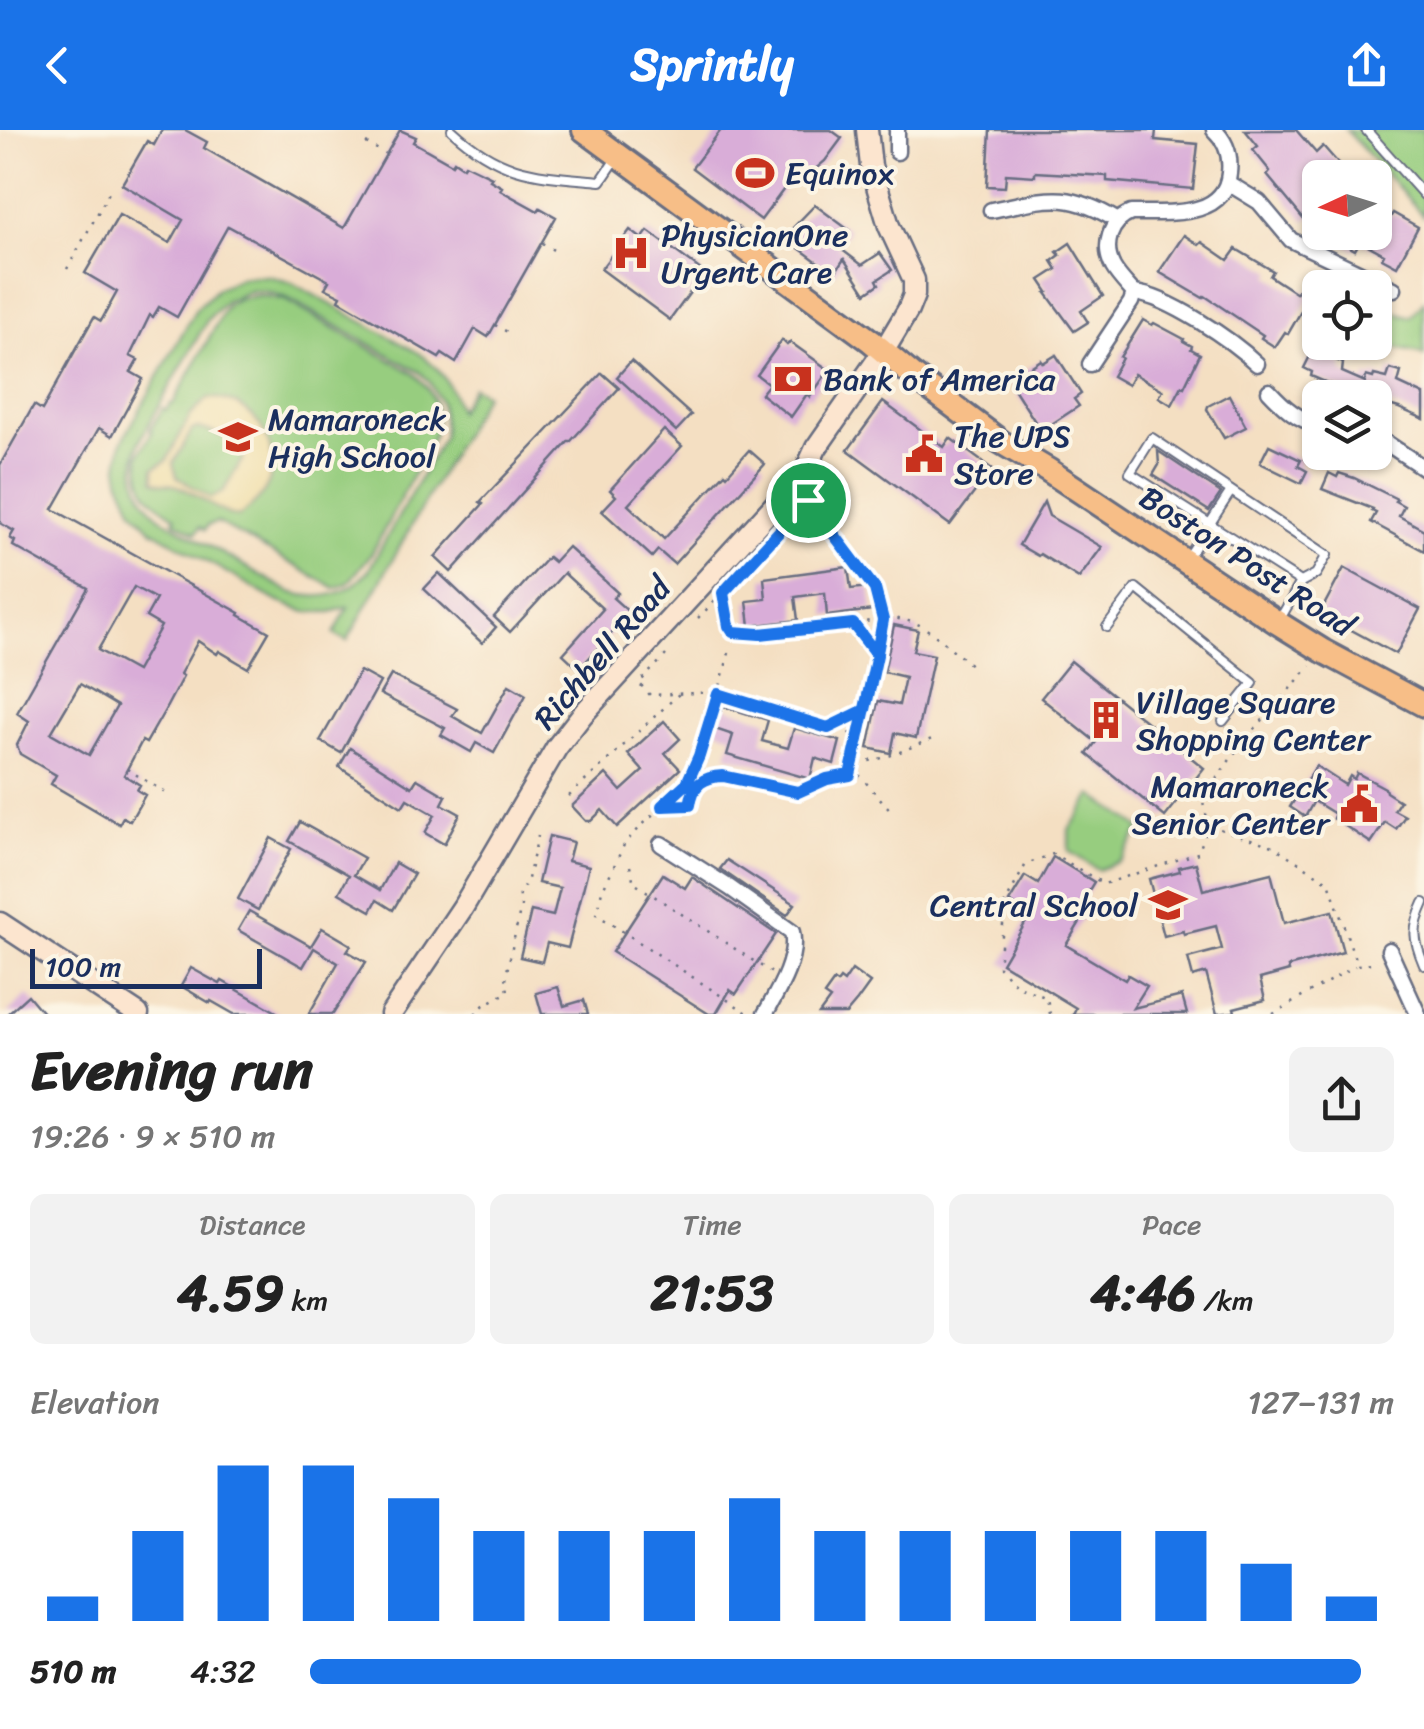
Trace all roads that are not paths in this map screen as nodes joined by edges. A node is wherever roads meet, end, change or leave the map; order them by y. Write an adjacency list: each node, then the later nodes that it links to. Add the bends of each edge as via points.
1 (452, 130): 8 (lane, via 497,164 544,176 602,181)
2 (584, 130): 8 (main road, Boston Post Road)
3 (868, 130): 15 (street, Richbell Road, via 889,226 914,280 908,310)
4 (897, 130): 7 (street)
5 (1214, 130): 9 (street, via 1227,148)
6 (1366, 130): 10 (lane)
7 (897, 152)
8 (618, 156): 15 (main road, Boston Post Road)
9 (1228, 184): 12 (street, via 1211,205 1131,212); 13 (street, via 1259,202 1291,240)
10 (1424, 195)
11 (991, 210): 12 (street, via 1070,200)
12 (1118, 220): 14 (street, via 1112,267)
13 (1394, 289)
14 (1134, 292): 16 (street); 17 (street, via 1213,330)
15 (884, 352): 24 (main road, Boston Post Road, via 1001,442); 36 (street, Richbell Road, via 805,472 557,748 464,907)
16 (1090, 364)
17 (1257, 364)
18 (1269, 391): 19 (street)
19 (1302, 420)
20 (1392, 447): 21 (street)
21 (1424, 468)
22 (1232, 491): 23 (lane); 23 (lane, via 1152,438 1130,473); 25 (lane, via 1327,555 1316,574)
23 (1210, 524): 24 (lane); 25 (lane)
24 (1185, 563): 26 (main road, Boston Post Road)
25 (1300, 582): 26 (lane)
26 (1278, 623): 28 (main road, Boston Post Road)
27 (1106, 627): 29 (lane, via 1136,588 1252,683)
28 (1424, 705)
29 (1223, 721)
30 (661, 844): 37 (street, via 792,932 795,946)
31 (1424, 903): 34 (lane, via 1415,938)
32 (0, 923): 35 (street)
33 (1391, 955): 38 (street)
34 (1424, 965)
35 (138, 1014)
36 (391, 1014)
37 (764, 1014)
38 (1418, 1014)

